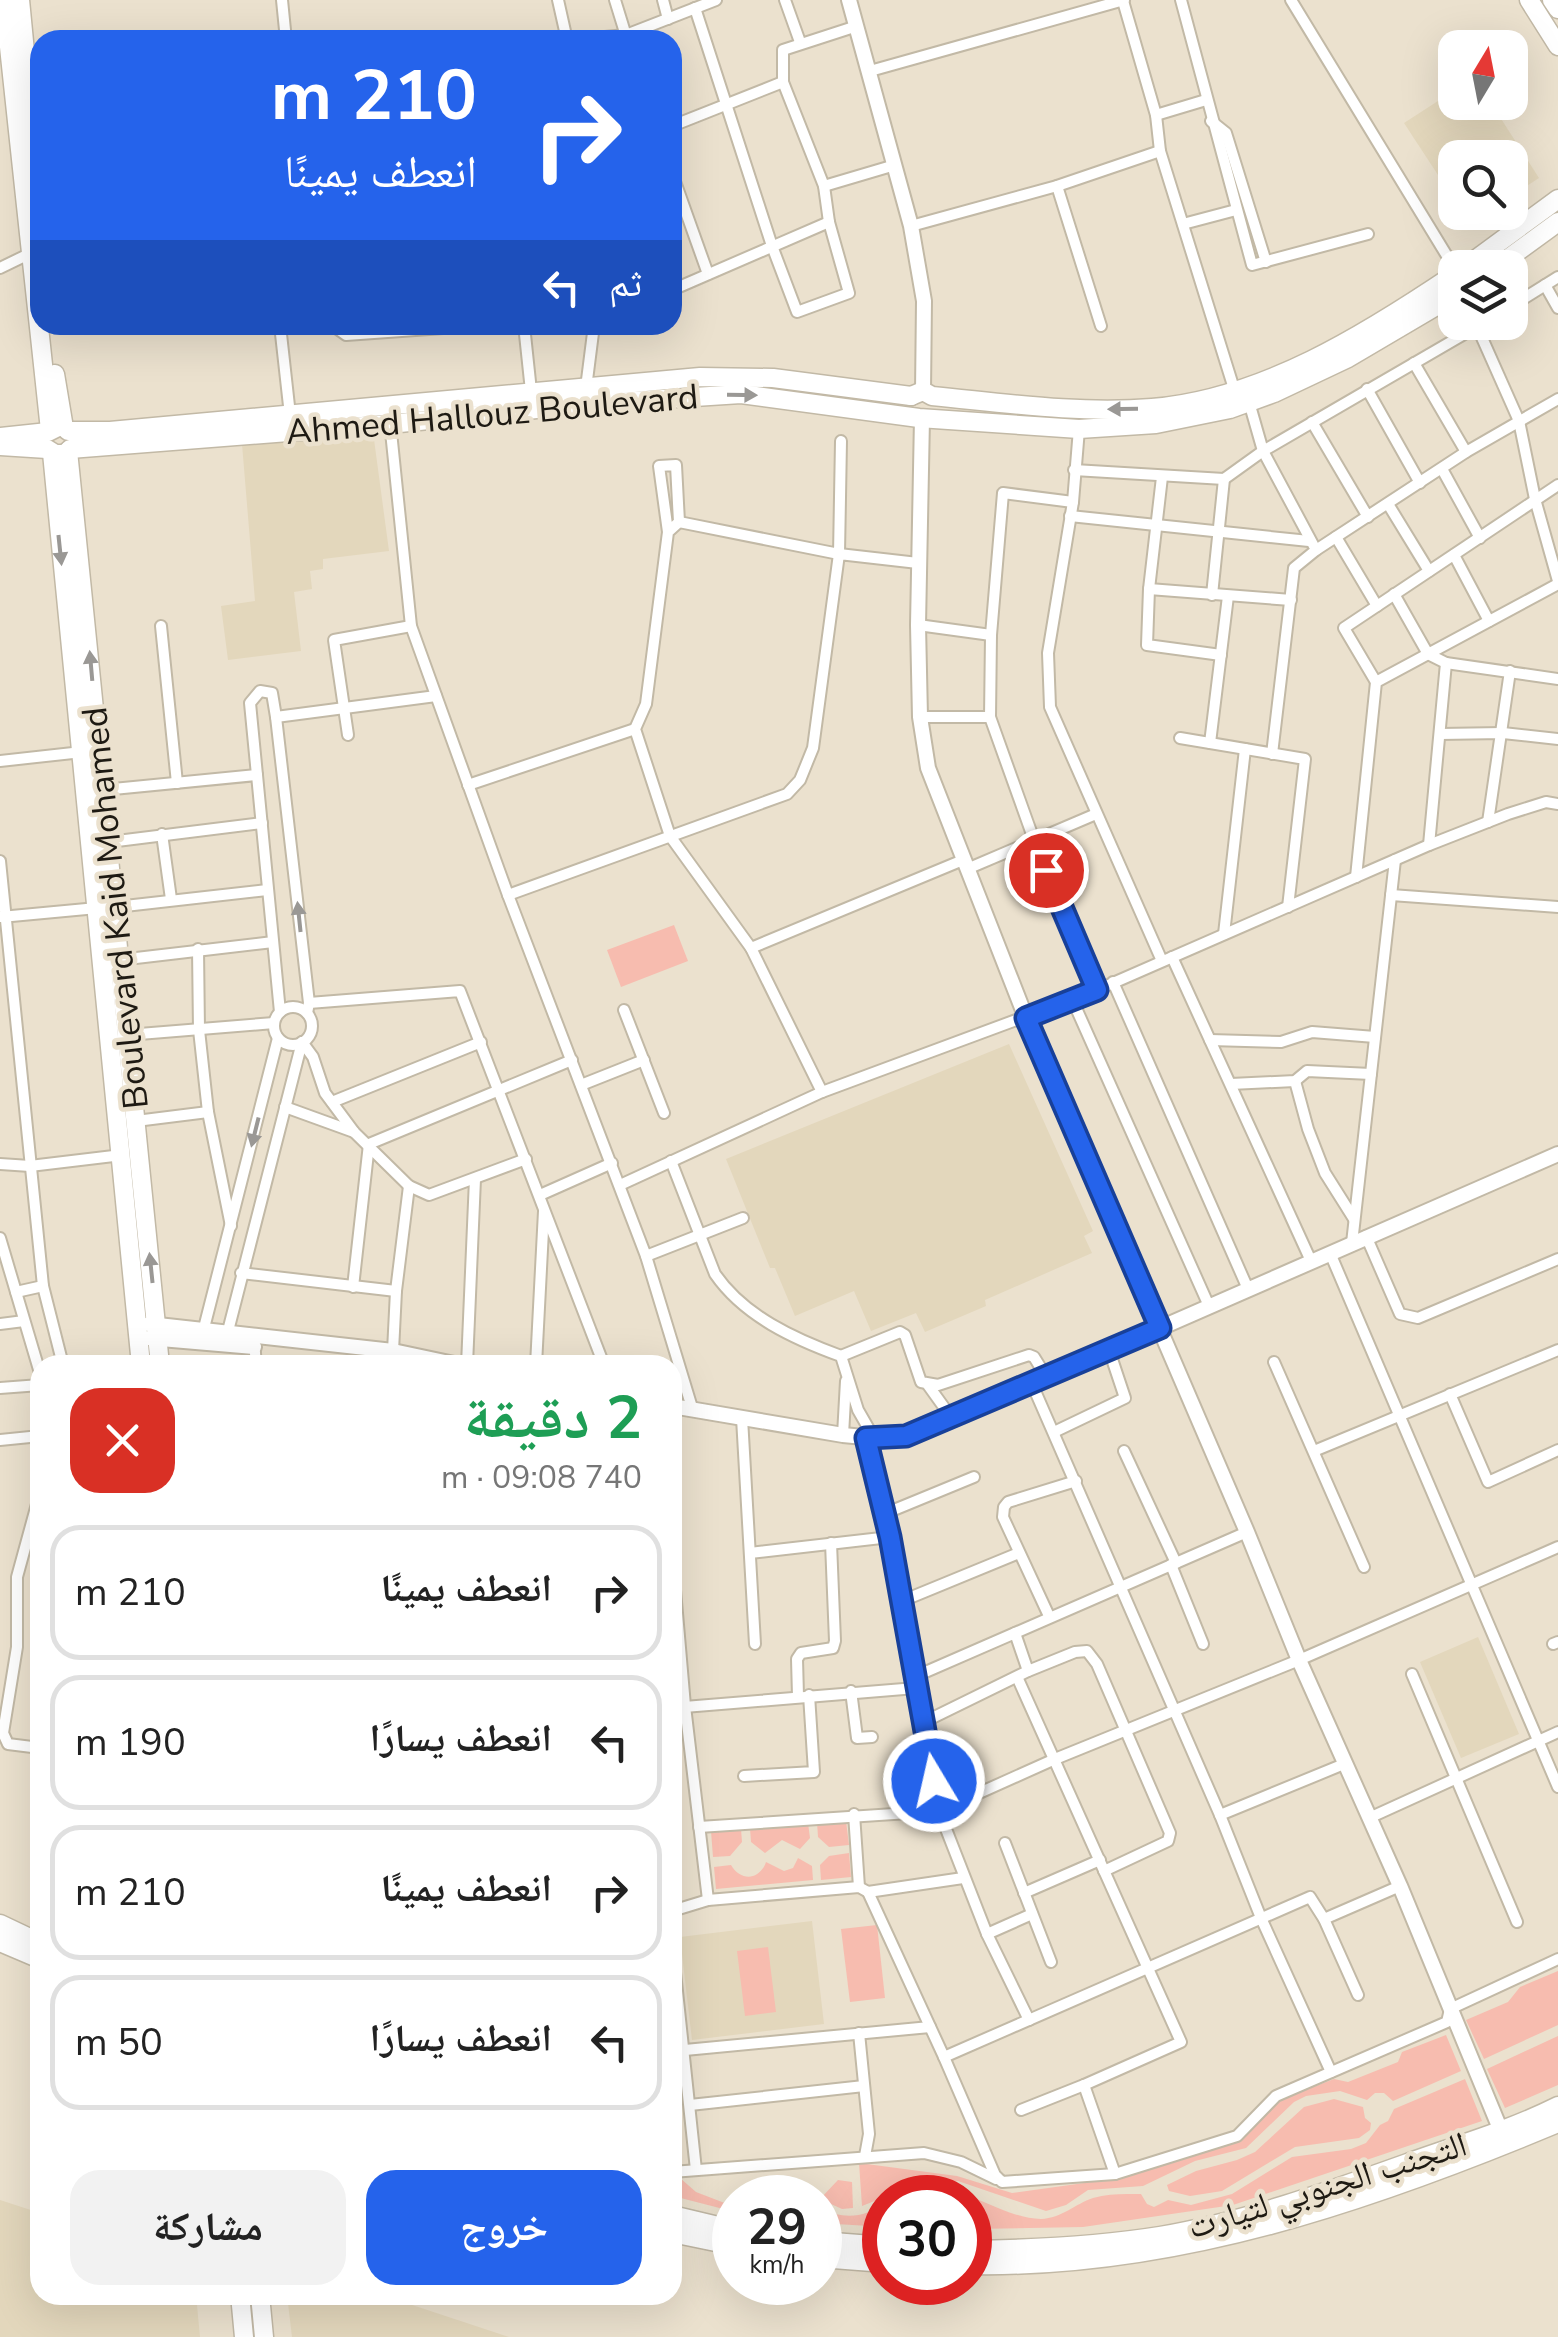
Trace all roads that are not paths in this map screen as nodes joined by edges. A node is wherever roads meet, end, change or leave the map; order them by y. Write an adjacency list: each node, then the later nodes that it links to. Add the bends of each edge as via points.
1 (4, 0): 19 (main road)
2 (20, 0): 19 (main road)
3 (282, 0): 21 (street)
4 (558, 0): 22 (street)
5 (614, 0): 23 (street)
6 (662, 0): 18 (street)
7 (716, 0): 16 (street)
8 (785, 0): 25 (street)
9 (849, 0): 20 (street)
10 (1124, 0): 15 (street); 31 (street)
11 (1181, 0): 29 (street)
12 (1291, 0): 49 (street)
13 (1530, 0): 26 (main road)
14 (1552, 0): 17 (main road)
15 (1091, 4): 27 (street)
16 (695, 8): 18 (street); 30 (street)
17 (1558, 9)
18 (668, 19): 24 (street)
19 (10, 25): 34 (main road); 47 (main road)
20 (856, 26): 25 (street); 27 (street)
21 (285, 30)
22 (567, 30)
23 (624, 30)
24 (644, 30)
25 (800, 42): 28 (street, via 783,50)
26 (1558, 46)
27 (870, 72): 36 (street)
28 (783, 82): 30 (street); 37 (street)
29 (1206, 100): 31 (street); 32 (street)
30 (727, 107): 33 (street); 48 (street)
31 (1156, 115): 35 (street)
32 (1211, 120): 41 (street); 53 (street, via 1226,133)
33 (682, 123)
34 (30, 146)
35 (1160, 150): 38 (street); 44 (street)
36 (895, 165): 37 (street); 45 (street)
37 (824, 186): 42 (street)
38 (1057, 186): 45 (street); 63 (street)
39 (1558, 199): 50 (main road)
40 (682, 201): 55 (street)
41 (1236, 210): 44 (street); 53 (street, via 1252,265)
42 (829, 222): 48 (street); 48 (street, via 849,293 797,312)
43 (1558, 222): 51 (main road)
44 (1183, 224): 75 (street)
45 (911, 226): 77 (street, via 924,301)
46 (1368, 234): 53 (street)
47 (30, 243)
48 (772, 246): 55 (street)
49 (1442, 250)
50 (1489, 250)
51 (1520, 250)
52 (30, 254): 54 (street)
53 (1266, 262)
54 (0, 268)
55 (708, 274): 59 (street)
56 (1558, 277): 58 (street)
57 (1438, 283): 75 (main road, via 1330,350)
58 (1545, 285): 60 (street); 62 (street)
59 (682, 286)
60 (1528, 296)
61 (1438, 305): 75 (main road, via 1348,358)
62 (1558, 308)
63 (1101, 326)
64 (39, 335): 84 (main road)
65 (51, 335): 84 (main road)
66 (281, 335): 79 (street)
67 (525, 335): 73 (street)
68 (594, 335): 74 (street)
69 (1452, 340): 71 (street)
70 (1485, 340): 80 (street)
71 (1414, 363): 72 (street); 88 (street)
72 (1367, 389): 81 (street); 93 (street)
73 (532, 391): 74 (main road); 78 (main road)
74 (586, 395): 77 (main road, Ahmed Hallouz Boulevard, via 741,394); 78 (main road, Ahmed Hallouz Boulevard)
75 (1234, 399): 77 (main road, one-way to 77, via 1072,410); 82 (main road, via 1156,424); 87 (street)
76 (1558, 399): 80 (street)
77 (922, 405): 82 (main road); 109 (street)
78 (389, 415): 79 (main road, Ahmed Hallouz Boulevard); 84 (main road, Ahmed Hallouz Boulevard); 121 (street)
79 (290, 416): 84 (main road, Ahmed Hallouz Boulevard)
80 (1518, 421): 88 (street); 95 (street)
81 (1312, 422): 87 (street); 99 (street)
82 (1079, 429): 90 (street)
83 (0, 437): 84 (main road)
84 (55, 440): 86 (main road); 142 (main road, Boulevard Kaid Mohamed, one-way to 142); 148 (main road, Boulevard Kaid Mohamed, one-way to 84)
85 (841, 441): 107 (street)
86 (0, 446)
87 (1263, 451): 92 (street); 106 (street)
88 (1466, 452): 89 (street)
89 (1442, 469): 93 (street); 105 (street)
90 (1074, 470): 91 (street); 96 (street)
91 (1162, 477): 92 (street); 101 (street)
92 (1224, 480): 102 (street)
93 (1420, 483): 97 (street)
94 (1558, 485): 95 (street)
95 (1534, 498): 105 (street); 111 (street)
96 (1073, 502): 98 (street); 122 (street, via 1003,494)
97 (1388, 504): 99 (street); 110 (street)
98 (1070, 516): 101 (street); 150 (street, via 1048,653 1050,707)
99 (1368, 517): 104 (street)
100 (679, 522): 103 (street); 103 (street, via 676,465 659,466); 107 (street)
101 (1157, 525): 102 (street); 112 (street)
102 (1218, 531): 106 (street); 114 (street)
103 (668, 532): 134 (street, via 646,704)
104 (1336, 537): 106 (street); 117 (street)
105 (1480, 538): 108 (street)
106 (1313, 545): 116 (street, via 1294,568)
107 (839, 554): 109 (street); 154 (street, via 813,748 800,780 787,794)
108 (1454, 555): 110 (street); 118 (street)
109 (918, 563): 119 (street)
110 (1429, 571): 113 (street)
111 (1558, 576): 118 (street)
112 (1149, 588): 114 (street); 124 (street, via 1147,645)
113 (1394, 594): 117 (street); 123 (street)
114 (1212, 595): 115 (street)
115 (1228, 596): 116 (street); 124 (street)
116 (1291, 600): 143 (street)
117 (1376, 606): 128 (street, via 1344,628)
118 (1489, 621): 123 (street)
119 (918, 624): 122 (street); 133 (street)
120 (160, 626): 146 (street)
121 (411, 626): 129 (street); 130 (street, via 334,640)
122 (991, 635): 132 (street)
123 (1428, 654): 125 (street); 128 (street)
124 (1221, 655): 140 (street)
125 (1446, 663): 126 (street); 136 (street)
126 (1510, 671): 127 (street); 135 (street)
127 (1558, 679)
128 (1376, 682): 161 (street)
129 (436, 696): 130 (street); 147 (street)
130 (345, 707): 131 (street); 137 (street)
131 (276, 717): 145 (street, via 272,693 260,690 250,703); 181 (street, one-way to 131)
132 (990, 717): 133 (street); 155 (street)
133 (920, 718): 160 (street, via 928,768)
134 (634, 728): 147 (street); 154 (street)
135 (1503, 733): 136 (street); 139 (street); 151 (street)
136 (1440, 734): 157 (street)
137 (348, 735)
138 (1180, 738): 140 (street)
139 (1558, 739)
140 (1210, 743): 141 (street)
141 (1245, 750): 143 (street); 170 (street)
142 (82, 752): 144 (street); 168 (main road, Boulevard Kaid Mohamed)
143 (1272, 754): 166 (street, via 1305,759)
144 (0, 762)
145 (257, 775): 146 (street); 152 (street)
146 (177, 783): 148 (street)
147 (468, 785): 163 (street)
148 (102, 790): 156 (main road, Boulevard Kaid Mohamed)
149 (1558, 804): 151 (street)
150 (1096, 814): 155 (street); 174 (street)
151 (1488, 822): 157 (street)
152 (262, 823): 153 (street); 162 (street)
153 (162, 834): 156 (street); 165 (street)
154 (670, 836): 163 (street); 172 (street)
155 (1034, 840): 160 (street); 177 (street)
156 (108, 842): 168 (main road, Boulevard Kaid Mohamed)
157 (1429, 845): 158 (street)
158 (1395, 860): 161 (street); 164 (street)
159 (0, 861): 169 (street)
160 (965, 864): 172 (street); 184 (street)
161 (1356, 878): 166 (street)
162 (267, 890): 165 (street); 171 (street)
163 (508, 895): 193 (street)
164 (1391, 895): 167 (street); 188 (street)
165 (171, 899): 168 (street)
166 (1288, 907): 170 (street)
167 (1558, 907)
168 (106, 908): 169 (street); 175 (main road, Boulevard Kaid Mohamed); 209 (main road, Boulevard Kaid Mohamed)
169 (3, 917): 179 (street)
170 (1224, 934): 174 (street)
171 (272, 942): 173 (street); 183 (street)
172 (751, 948): 200 (street)
173 (198, 949): 175 (street); 186 (street)
174 (1167, 959): 176 (street); 190 (street)
175 (120, 960): 187 (main road, Boulevard Kaid Mohamed)
176 (1113, 982): 177 (street); 232 (street)
177 (1097, 990): 178 (street)
178 (1072, 999): 184 (street); 235 (street)
179 (13, 1004): 180 (street); 214 (street)
180 (0, 1006)
181 (308, 1008): 183 (street); 191 (street, via 311,1029); 192 (street, via 460,991)
182 (624, 1010): 194 (street)
183 (280, 1012): 185 (street)
184 (1026, 1018): 200 (street); 239 (street)
185 (274, 1023): 186 (street); 189 (street)
186 (200, 1030): 187 (street); 203 (street)
187 (128, 1035): 205 (main road, Boulevard Kaid Mohamed)
188 (1375, 1037): 190 (street, via 1312,1032 1281,1042); 195 (street)
189 (278, 1038): 191 (street); 221 (street, one-way to 221)
190 (1210, 1040): 197 (street)
191 (302, 1042): 201 (street); 202 (street)
192 (481, 1042): 199 (street); 201 (street)
193 (572, 1060): 198 (street); 199 (street)
194 (644, 1060): 198 (street); 204 (street)
195 (1371, 1074): 196 (street, via 1307,1071); 220 (street)
196 (1295, 1082): 197 (street); 220 (street, via 1325,1173)
197 (1231, 1084): 228 (street)
198 (581, 1085): 212 (street)
199 (500, 1090): 207 (street); 210 (street)
200 (822, 1092): 211 (street)
201 (332, 1102): 206 (street)
202 (285, 1107): 206 (street); 229 (street)
203 (208, 1112): 205 (street); 221 (street)
204 (664, 1113)
205 (136, 1121): 240 (main road, Boulevard Kaid Mohamed, one-way to 205)
206 (354, 1132): 207 (street)
207 (369, 1144): 217 (street); 231 (street)
208 (1558, 1154): 224 (street)
209 (122, 1155): 214 (street); 240 (main road, Boulevard Kaid Mohamed)
210 (526, 1160): 215 (street); 218 (street)
211 (671, 1162): 216 (street); 222 (street)
212 (612, 1163): 216 (street); 218 (street)
213 (0, 1164): 214 (street)
214 (30, 1166): 230 (street)
215 (475, 1179): 217 (street, via 429,1195); 252 (street)
216 (620, 1185): 226 (street)
217 (409, 1186): 233 (street)
218 (542, 1201): 253 (street); 254 (street)
219 (742, 1218): 222 (street)
220 (1354, 1219): 224 (street)
221 (231, 1228): 238 (street)
222 (699, 1234): 226 (street); 256 (street, via 714,1274 741,1303 800,1341)
223 (0, 1238): 234 (street)
224 (1359, 1239): 225 (street); 227 (street, via 1407,1317)
225 (1330, 1253): 228 (street); 268 (street)
226 (646, 1256): 255 (street)
227 (1558, 1260)
228 (1312, 1261): 232 (street)
229 (241, 1273): 231 (street); 241 (street)
230 (43, 1286): 234 (street); 247 (street)
231 (353, 1287): 233 (street)
232 (1248, 1289): 235 (street)
233 (396, 1291): 245 (street)
234 (16, 1292): 236 (street)
235 (1209, 1306): 239 (street)
236 (24, 1321): 237 (street); 246 (street)
237 (0, 1324)
238 (204, 1328): 240 (street); 241 (street)
239 (1160, 1328): 243 (street); 283 (street)
240 (148, 1331): 242 (street); 248 (main road, Boulevard Kaid Mohamed); 249 (main road, Boulevard Kaid Mohamed)
241 (228, 1331): 242 (street)
242 (254, 1340): 245 (street); 250 (street)
243 (1109, 1350): 260 (street); 271 (street, via 1125,1398)
244 (1558, 1350): 265 (street)
245 (393, 1351): 251 (street)
246 (34, 1355)
247 (60, 1355)
248 (143, 1355)
249 (156, 1355)
250 (255, 1355)
251 (412, 1355)
252 (468, 1355)
253 (536, 1355)
254 (600, 1355)
255 (676, 1355)
256 (841, 1356): 258 (street); 262 (street, via 900,1332)
257 (1274, 1362): 278 (street)
258 (846, 1375): 272 (street); 274 (street)
259 (682, 1376): 267 (street)
260 (1047, 1378): 261 (street); 262 (street, via 1029,1356)
261 (1032, 1384): 269 (street); 271 (street)
262 (928, 1385): 269 (street)
263 (30, 1386): 264 (street)
264 (0, 1388)
265 (1450, 1394): 268 (street); 276 (street, via 1488,1482)
266 (682, 1408): 267 (street)
267 (693, 1411): 270 (street)
268 (1400, 1414): 278 (street); 291 (street)
269 (951, 1417): 274 (street, via 906,1436)
270 (742, 1418): 272 (street); 287 (street)
271 (1054, 1432): 280 (street)
272 (844, 1435): 274 (street)
273 (30, 1437): 275 (street)
274 (870, 1438): 281 (street)
275 (0, 1440)
276 (1558, 1450)
277 (1124, 1451): 289 (street)
278 (1314, 1451): 290 (street)
279 (974, 1477): 281 (street)
280 (1076, 1480): 288 (street, via 1004,1506); 292 (street)
281 (884, 1514): 284 (street)
282 (30, 1530): 313 (street, via 17,1577 17,1648 4,1733 8,1744)
283 (1247, 1532): 289 (street); 298 (street)
284 (890, 1537): 285 (street); 293 (street)
285 (830, 1542): 287 (street); 304 (street, via 835,1640 833,1648 797,1659)
286 (1558, 1546): 291 (street)
287 (750, 1553): 296 (street)
288 (1019, 1553): 293 (street); 294 (street)
289 (1173, 1564): 292 (street); 297 (street)
290 (1364, 1567)
291 (1470, 1584): 298 (street); 312 (street)
292 (1121, 1586): 294 (street); 306 (street)
293 (902, 1601): 302 (street)
294 (1048, 1616): 295 (street)
295 (1015, 1634): 299 (street); 302 (street)
296 (755, 1644)
297 (1202, 1644)
298 (1299, 1660): 306 (street); 315 (street)
299 (1028, 1672): 301 (street); 309 (street, via 1087,1651)
300 (1412, 1674): 317 (street)
301 (1018, 1679): 307 (street); 314 (street)
302 (915, 1682): 303 (street); 307 (street)
303 (851, 1691): 304 (street); 311 (street, via 857,1738)
304 (804, 1696): 305 (street); 316 (street, via 814,1772)
305 (682, 1707)
306 (1176, 1713): 309 (street); 321 (street)
307 (924, 1722): 319 (street)
308 (682, 1725): 323 (street)
309 (1124, 1731): 314 (street); 325 (street, via 1170,1838)
310 (1558, 1732): 312 (street)
311 (872, 1737)
312 (1539, 1740): 317 (street); 318 (street)
313 (30, 1747)
314 (1055, 1759): 319 (street); 325 (street)
315 (1344, 1764): 321 (street); 322 (street)
316 (744, 1776)
317 (1457, 1780): 322 (street); 335 (street)
318 (1558, 1787)
319 (938, 1811): 320 (street); 326 (street)
320 (854, 1814): 323 (street); 328 (street)
321 (1220, 1815): 333 (street)
322 (1369, 1818): 327 (street)
323 (699, 1826): 330 (street)
324 (1005, 1843): 329 (street)
325 (1102, 1865): 329 (street); 343 (street)
326 (964, 1878): 328 (street); 337 (street)
327 (1400, 1886): 334 (street); 345 (street)
328 (863, 1890): 330 (street); 347 (street)
329 (1024, 1893): 332 (street)
330 (708, 1900): 331 (street)
331 (682, 1909)
332 (1032, 1914): 337 (street); 342 (street)
333 (1260, 1918): 334 (street, via 1310,1897); 343 (street); 352 (street)
334 (1324, 1918): 344 (street)
335 (1517, 1922)
336 (0, 1924): 338 (main road)
337 (987, 1934): 346 (street)
338 (30, 1938)
339 (0, 1942): 340 (main road)
340 (30, 1955)
341 (1558, 1960): 345 (street)
342 (1052, 1962)
343 (1146, 1969): 346 (street); 353 (street, via 1180,2042)
344 (1358, 1995)
345 (1450, 2009): 352 (street, via 1446,2022); 359 (street)
346 (1029, 2020): 351 (street)
347 (930, 2027): 349 (street); 351 (street)
348 (682, 2032): 350 (street)
349 (858, 2033): 350 (street); 354 (street)
350 (684, 2050): 355 (street)
351 (944, 2057): 364 (street)
352 (1331, 2072): 363 (street, via 1276,2096 1237,2136)
353 (1084, 2085): 357 (street); 363 (street)
354 (864, 2086): 355 (street); 360 (street)
355 (690, 2105): 361 (street)
356 (1558, 2106): 359 (main road, التجنب الجنوبي لتيارت)
357 (1021, 2110)
358 (1558, 2123): 370 (main road, التجنب الجنوبي لتيارت, via 1401,2183 1227,2237 1120,2257)
359 (1501, 2131): 369 (main road, التجنب الجنوبي لتيارت, via 1220,2223 1092,2245)
360 (865, 2156): 361 (street); 364 (street, via 924,2153)
361 (696, 2170): 362 (street)
362 (682, 2171)
363 (1115, 2174): 364 (street)
364 (1002, 2182)
365 (682, 2217): 366 (main road)
366 (712, 2225)
367 (682, 2235): 368 (main road)
368 (712, 2241)
369 (992, 2249)
370 (992, 2264)
371 (241, 2305): 373 (main road)
372 (261, 2305): 374 (main road)
373 (244, 2337)
374 (264, 2337)

